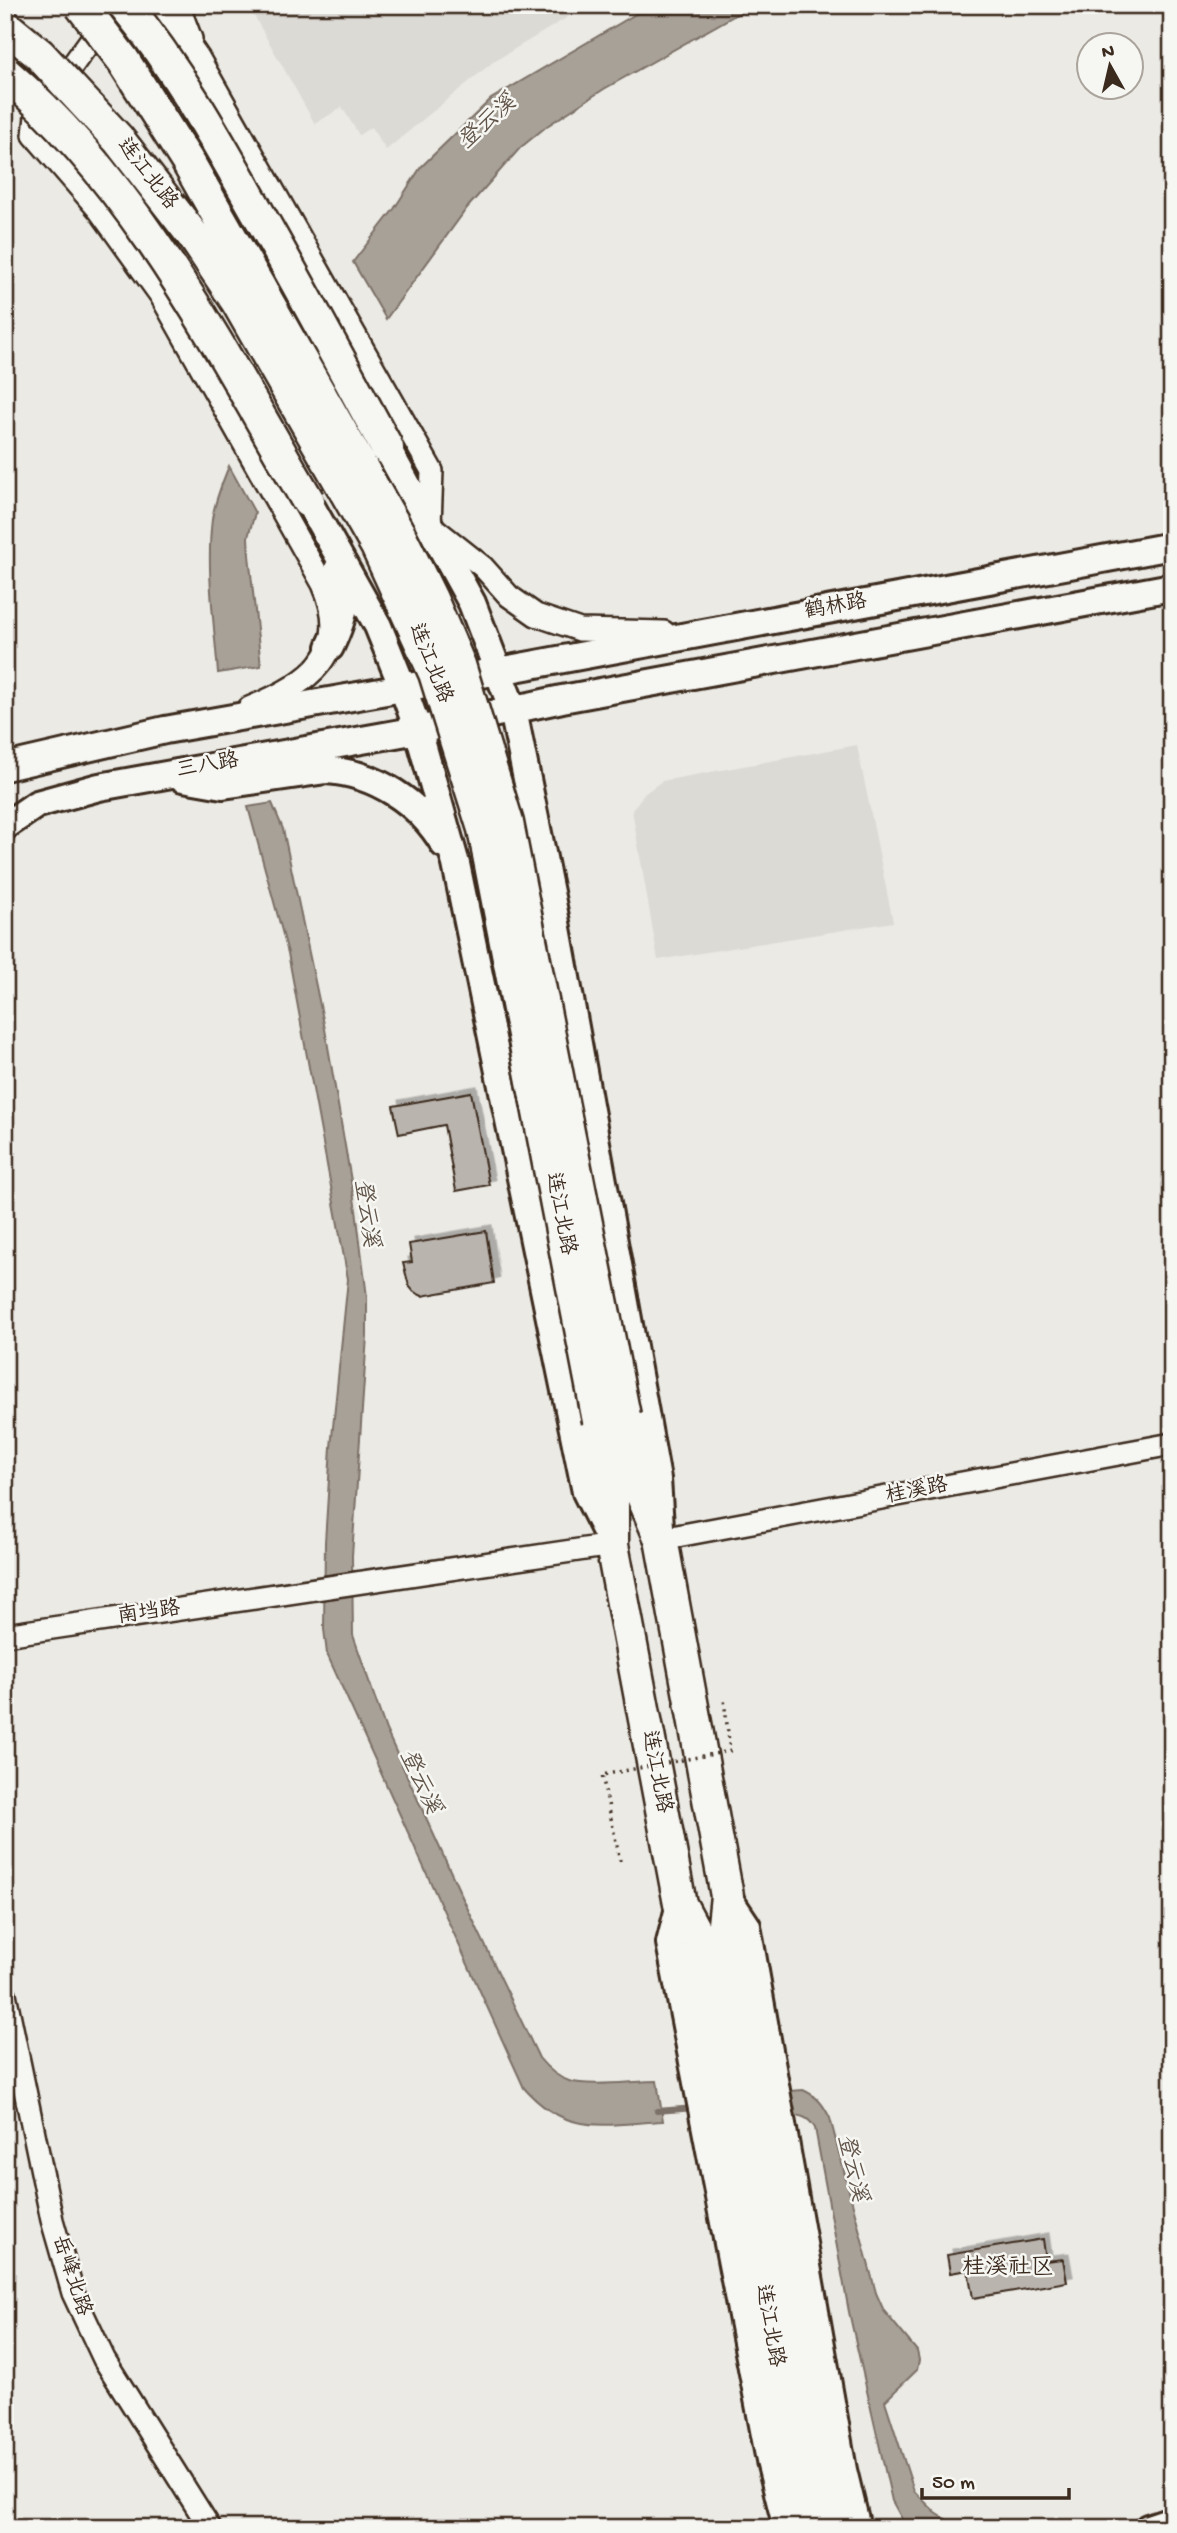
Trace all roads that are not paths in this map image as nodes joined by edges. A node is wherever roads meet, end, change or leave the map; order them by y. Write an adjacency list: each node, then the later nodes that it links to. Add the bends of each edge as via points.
1 (82, 5): 28 (highway, 连江北路, bridge, via 189,164 399,534 459,665 507,823)
2 (178, 5): 5 (street)
3 (118, 7): 5 (street, via 167,20); 7 (highway, bridge, via 159,49 220,144); 14 (street, via 36,116 34,135 99,210 161,296 330,600 334,629)
4 (5, 26): 28 (highway, 连江北路, bridge, via 39,54 118,139 237,301 377,546 435,673 484,829)
5 (198, 57): 9 (street, via 432,471)
6 (5, 73): 8 (highway, bridge, via 30,94 131,209 209,330)
7 (387, 448): 9 (main road)
8 (308, 501): 10 (main road)
9 (430, 525): 13 (street, via 483,567 524,608 558,624 580,630); 15 (main road, via 472,603)
10 (327, 534): 14 (main road, via 343,585 343,620); 16 (main road, via 378,626)
11 (1172, 546): 13 (main road, 鹤林路)
12 (1172, 587): 17 (main road, 三八路)
13 (701, 633): 15 (main road, 鹤林路)
14 (330, 647): 18 (street, via 325,660 296,686)
15 (499, 671): 16 (main road, 三八路); 17 (main road)
16 (403, 688): 18 (main road, 三八路); 19 (main road)
17 (513, 710): 19 (main road, 三八路); 30 (main road, via 657,1479)
18 (213, 722): 20 (main road, 三八路, via 127,737)
19 (418, 730): 22 (main road, 三八路); 27 (main road)
20 (42, 759): 21 (main road, 三八路); 23 (main road)
21 (5, 767)
22 (167, 774): 24 (main road, 三八路); 27 (main road, via 223,785 326,769 355,774 406,799 433,826)
23 (5, 778)
24 (37, 804): 25 (main road); 26 (main road, 三八路)
25 (5, 816)
26 (5, 825)
27 (456, 864): 31 (main road, via 586,1492)
28 (612, 1418): 30 (highway, 连江北路); 31 (highway, 连江北路)
29 (1172, 1444): 30 (street, 桂溪路)
30 (661, 1539): 33 (highway, 连江北路)
31 (612, 1545): 32 (street, 南垱路); 34 (highway, 连江北路)
32 (5, 1635)
33 (727, 1896): 36 (highway, 连江北路, via 723,1934); 42 (main road, via 747,1926)
34 (680, 1904): 36 (highway, 连江北路, via 698,1938); 39 (main road, via 670,1942 770,2461)
35 (5, 1994): 38 (street, 岳峰北路, via 52,2220 73,2293 104,2359)
36 (728, 2036): 40 (highway, 连江北路); 41 (highway, 连江北路)
37 (1172, 2520): 43 (main road)
38 (210, 2528)
39 (787, 2528)
40 (806, 2528)
41 (833, 2528)
42 (857, 2528)
43 (1148, 2528)

